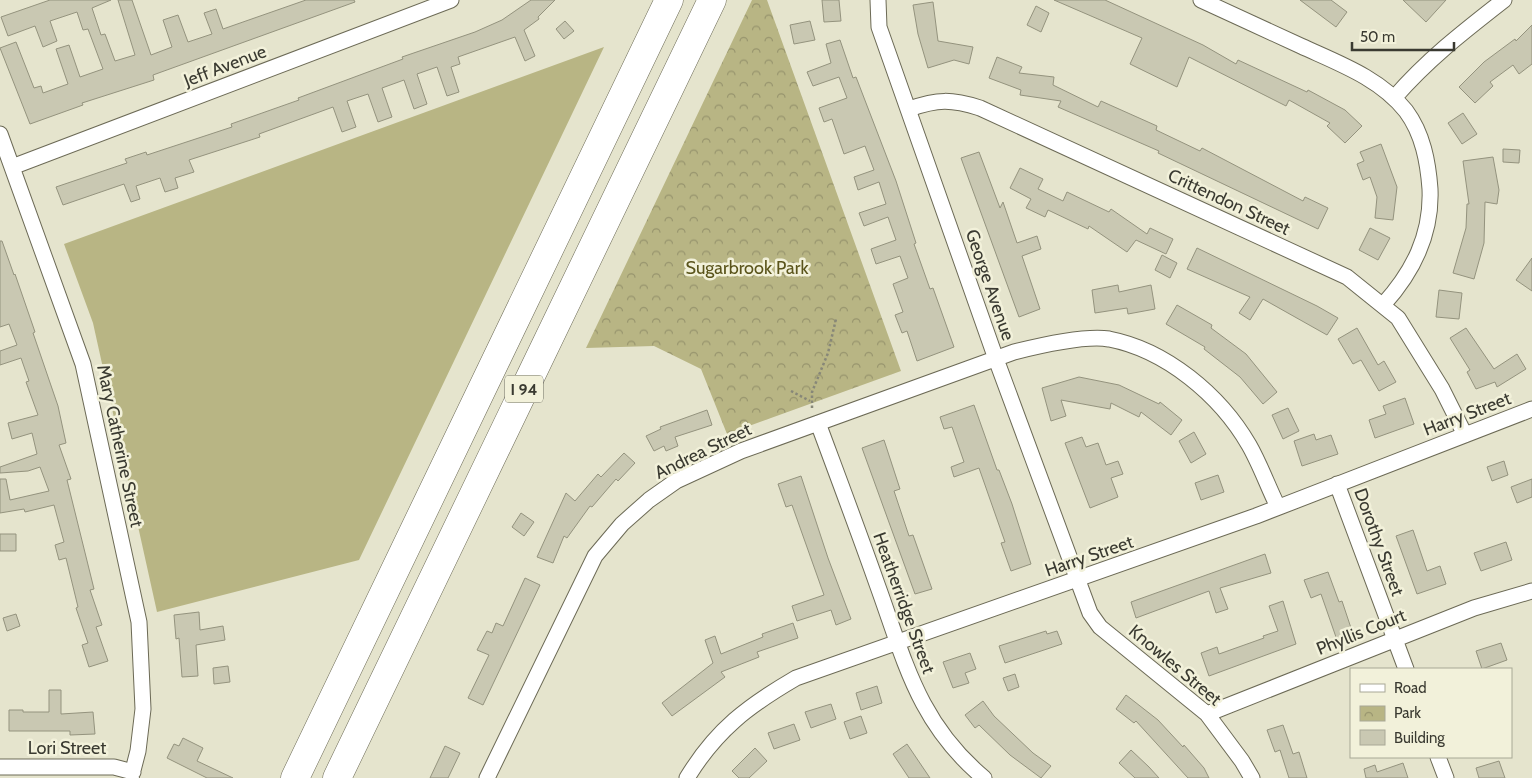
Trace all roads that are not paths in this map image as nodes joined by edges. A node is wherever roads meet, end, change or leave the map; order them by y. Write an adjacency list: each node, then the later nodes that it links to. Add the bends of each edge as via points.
1 (451, 0): 10 (street, Jeff Avenue)
2 (669, 0): 27 (highway, I 94)
3 (712, 0): 28 (highway, I 94)
4 (878, 0): 8 (street, George Avenue, via 879,27)
5 (1201, 0): 7 (street, via 1352,70 1383,87)
6 (1504, 0): 7 (street, via 1431,58)
7 (1394, 98): 11 (street, via 1419,133 1428,164 1430,198 1426,234 1414,265)
8 (909, 108): 11 (street, Crittendon Street, via 954,100 980,108 1347,277); 12 (street, George Avenue)
9 (0, 134): 10 (street, Mary Catherine Street)
10 (12, 167): 26 (street, Mary Catherine Street, via 83,364 139,622 143,709)
11 (1383, 305): 15 (street, Crittendon Street, via 1398,318 1414,342)
12 (996, 359): 14 (street, Andrea Street); 17 (street, Andrea Street, via 1047,344 1108,339 1163,360 1202,387 1222,408 1249,444); 18 (street, George Avenue)
13 (1532, 409): 15 (street, Harry Street)
14 (818, 423): 21 (street, Heatherridge Street); 29 (street, Andrea Street, via 741,451 676,481 622,524 595,556)
15 (1465, 435): 16 (street, Harry Street)
16 (1337, 484): 17 (street, Harry Street); 20 (street, Dorothy Street)
17 (1278, 507): 18 (street, Harry Street)
18 (1078, 580): 21 (street, Harry Street); 23 (street, Knowles Street, via 1090,613 1100,627)
19 (1532, 591): 20 (street, Phyllis Court, via 1474,608)
20 (1395, 639): 22 (street, Dorothy Street); 23 (street, Phyllis Court)
21 (897, 642): 30 (street, Harry Street, via 796,678 764,697 726,726); 31 (street, Heatherridge Street, via 924,709 940,733)
22 (1406, 668)
23 (1207, 714): 32 (street, Knowles Street)
24 (1438, 758): 33 (street)
25 (0, 766): 26 (street, Lori Street, via 114,767)
26 (132, 775)
27 (295, 778)
28 (337, 778)
29 (487, 778)
30 (687, 778)
31 (984, 778)
32 (1252, 778)
33 (1446, 778)

